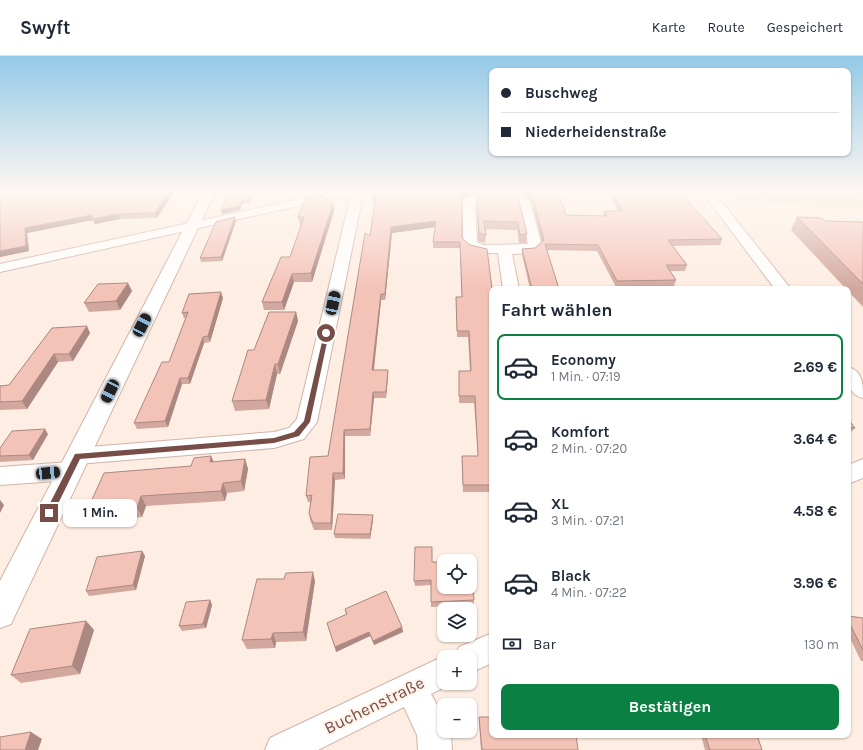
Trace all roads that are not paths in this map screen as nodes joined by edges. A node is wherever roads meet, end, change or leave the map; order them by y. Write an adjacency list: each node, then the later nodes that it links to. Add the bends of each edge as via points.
1 (350, 224): 12 (street, via 307,422 296,434 274,440)
2 (470, 224): 6 (street, via 470,244 481,249)
3 (530, 224): 6 (street, via 535,246 528,250)
4 (733, 224): 9 (street)
5 (193, 225): 7 (street); 12 (street)
6 (504, 250): 8 (street)
7 (0, 268)
8 (510, 286)
9 (781, 286)
10 (851, 377): 11 (street)
11 (863, 392)
12 (74, 463): 15 (street); 16 (street)
13 (863, 468): 14 (street)
14 (851, 474)
15 (0, 476)
16 (0, 613)
17 (489, 649): 18 (street)
18 (477, 655)
19 (437, 674): 20 (street, Buchenstraße)
20 (411, 687): 21 (street, Buchenstraße); 22 (street, via 434,733)
21 (282, 750)
22 (435, 750)

